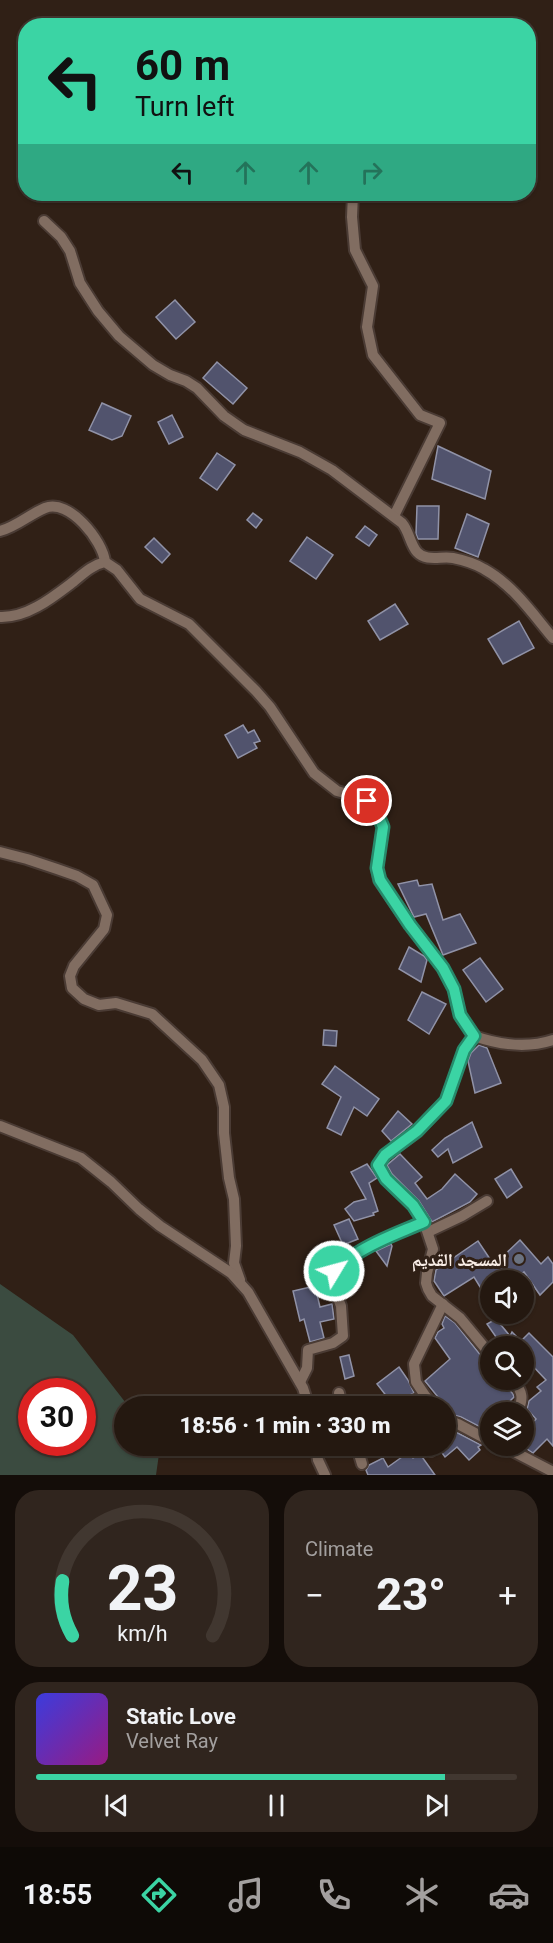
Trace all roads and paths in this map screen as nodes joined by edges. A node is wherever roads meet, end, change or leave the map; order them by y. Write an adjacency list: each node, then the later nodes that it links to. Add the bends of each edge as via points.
1 (353, 201): 3 (street, via 355,250 373,286 367,327 373,355 420,415 440,423)
2 (44, 221): 3 (street, via 70,250 80,283 102,317 153,365 197,388 244,430 314,459)
3 (394, 516): 7 (street, via 407,528 414,549 421,555 451,557 483,568 512,590)
4 (0, 531): 5 (street, via 46,507 57,507 81,521 98,542)
5 (105, 562): 6 (street, via 23,613); 9 (street, via 117,570 140,599 183,620 203,637 264,699 314,773 337,791 362,798 375,808 383,827 377,868 380,880 443,968 454,989 460,1015)
6 (0, 617)
7 (553, 638)
8 (0, 852): 14 (street, via 57,868 93,885 107,915 104,929 74,966 70,976 72,988 99,1005 116,1003 152,1014 202,1060 219,1085 234,1199 234,1263)
9 (474, 1036): 10 (street, via 527,1046); 13 (street, via 464,1050 446,1101 378,1165 386,1179 413,1205)
10 (553, 1040)
11 (0, 1126): 14 (street, via 81,1158 160,1226)
12 (487, 1202): 13 (street, via 462,1216)
13 (426, 1227): 15 (street, via 433,1249 426,1282 432,1296); 17 (street, via 390,1235 334,1271 331,1280 340,1306 343,1336 308,1350 307,1368)
14 (240, 1280): 17 (street)
15 (442, 1304): 16 (street); 21 (street, via 414,1364 416,1382)
16 (480, 1342)
17 (300, 1383): 19 (street)
18 (339, 1393): 20 (street)
19 (305, 1396)
20 (340, 1396)
21 (425, 1396)
22 (456, 1424): 23 (street)
23 (480, 1436)
24 (317, 1456): 29 (street)
25 (359, 1456): 27 (street)
26 (524, 1456): 28 (street)
27 (362, 1464)
28 (553, 1472)
29 (326, 1475)

